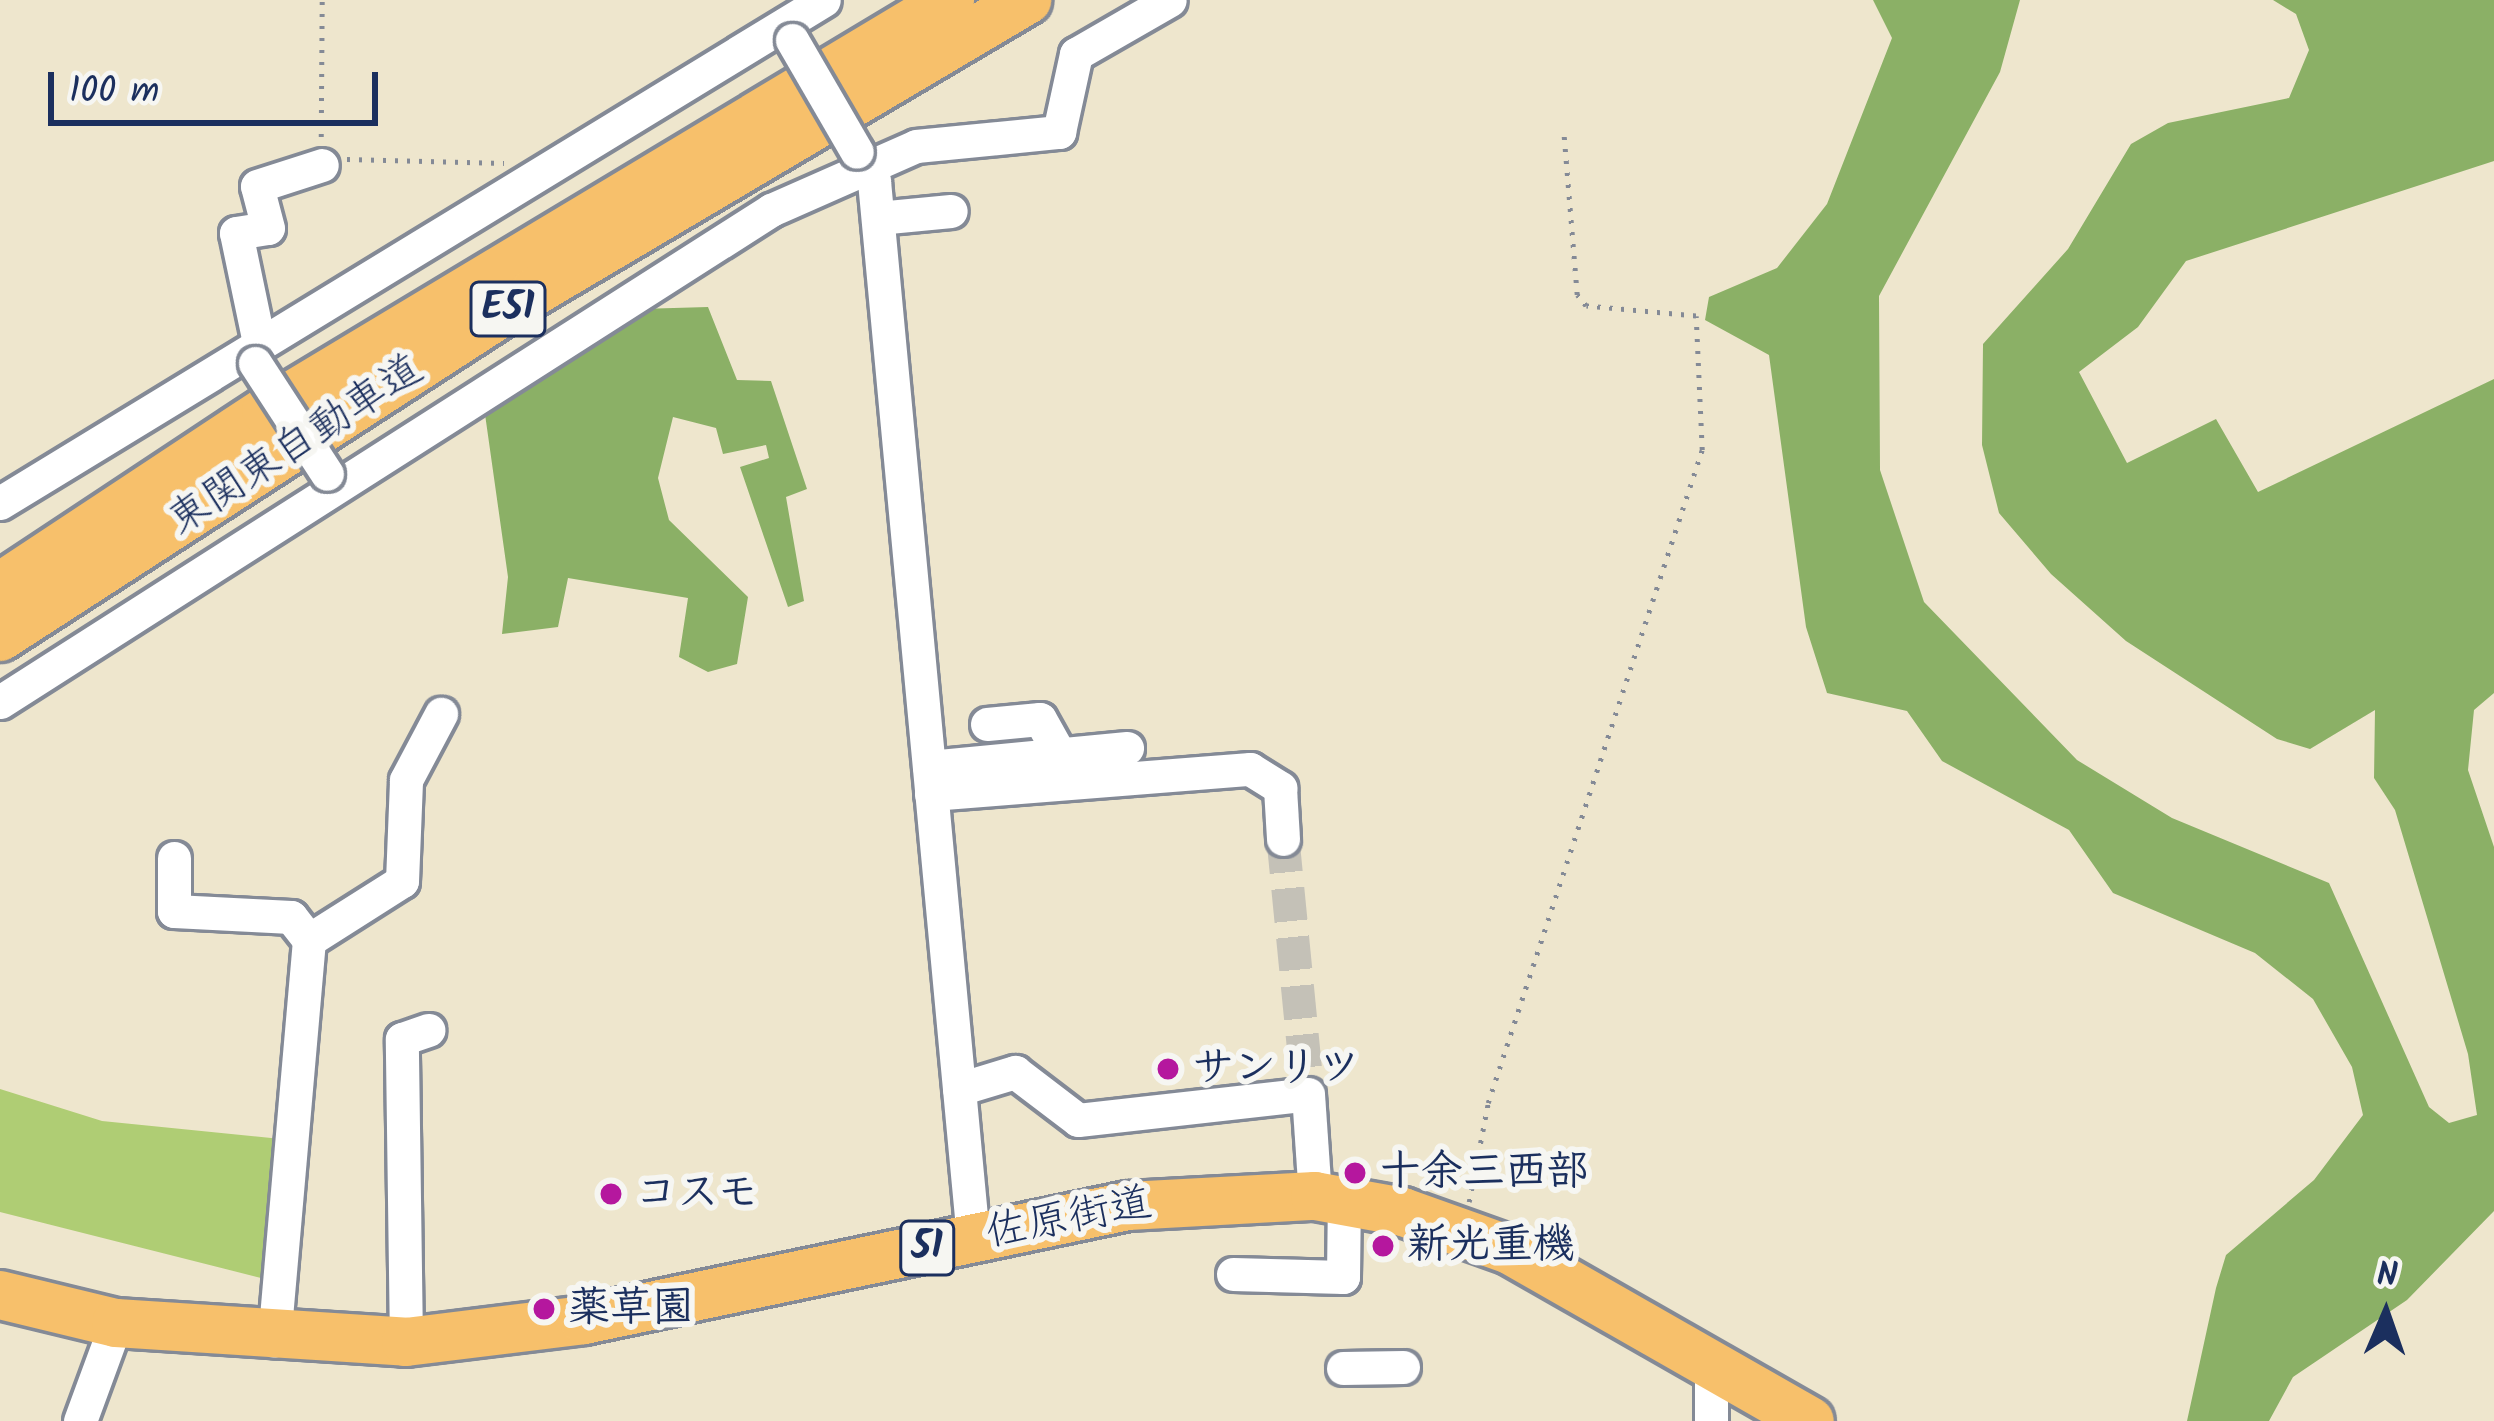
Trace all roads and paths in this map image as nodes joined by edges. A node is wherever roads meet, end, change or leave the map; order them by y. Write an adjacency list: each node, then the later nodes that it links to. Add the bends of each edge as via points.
1 (322, 0): 10 (path, via 321,158 506,164)
2 (824, 0): 6 (street)
3 (950, 0): 16 (highway, 東関東自動車道 / E51, via 285,399)
4 (1027, 0): 17 (highway, 東関東自動車道 / E51, via 535,291)
5 (1170, 0): 8 (street, via 1076,54 1058,132)
6 (786, 33): 8 (street, bridge); 10 (street)
7 (1564, 136): 30 (path, via 1577,295 1586,306 1696,316 1702,450 1488,1103)
8 (860, 158): 12 (street); 14 (street)
9 (322, 165): 13 (street, via 256,186 268,228 236,233)
10 (521, 179): 13 (street)
11 (951, 211): 12 (street)
12 (878, 218): 23 (street)
13 (253, 349): 14 (street, bridge); 15 (street)
14 (331, 480): 18 (street)
15 (0, 503)
16 (0, 587)
17 (0, 637)
18 (0, 702)
19 (441, 714): 26 (street, via 406,780 402,881)
20 (987, 724): 22 (street, via 1040,719)
21 (1127, 748): 22 (street)
22 (1060, 755): 23 (street)
23 (930, 781): 24 (street, via 1250,769 1280,788); 28 (street)
24 (1283, 839)
25 (174, 858): 26 (street, via 174,910 291,916)
26 (309, 940): 35 (street)
27 (428, 1030): 36 (street, via 402,1039)
28 (959, 1089): 29 (street, via 1015,1072 1078,1120 1307,1084); 31 (street)
29 (1330, 1198): 30 (highway, 佐原街道 / 51); 31 (highway, 佐原街道 / 51, via 1188,1197); 32 (street, via 1343,1277)
30 (1460, 1230): 38 (highway, 佐原街道 / 51)
31 (973, 1238): 36 (highway, 佐原街道 / 51, via 584,1320)
32 (1233, 1274)
33 (0, 1295): 34 (highway, 佐原街道 / 51)
34 (116, 1323): 35 (highway, 佐原街道 / 51); 40 (street)
35 (274, 1340): 36 (highway, 佐原街道 / 51)
36 (406, 1342)
37 (1403, 1367): 39 (street)
38 (1711, 1367): 41 (street); 42 (highway, 佐原街道 / 51)
39 (1343, 1368)
40 (80, 1421)
41 (1711, 1421)
42 (1810, 1421)

